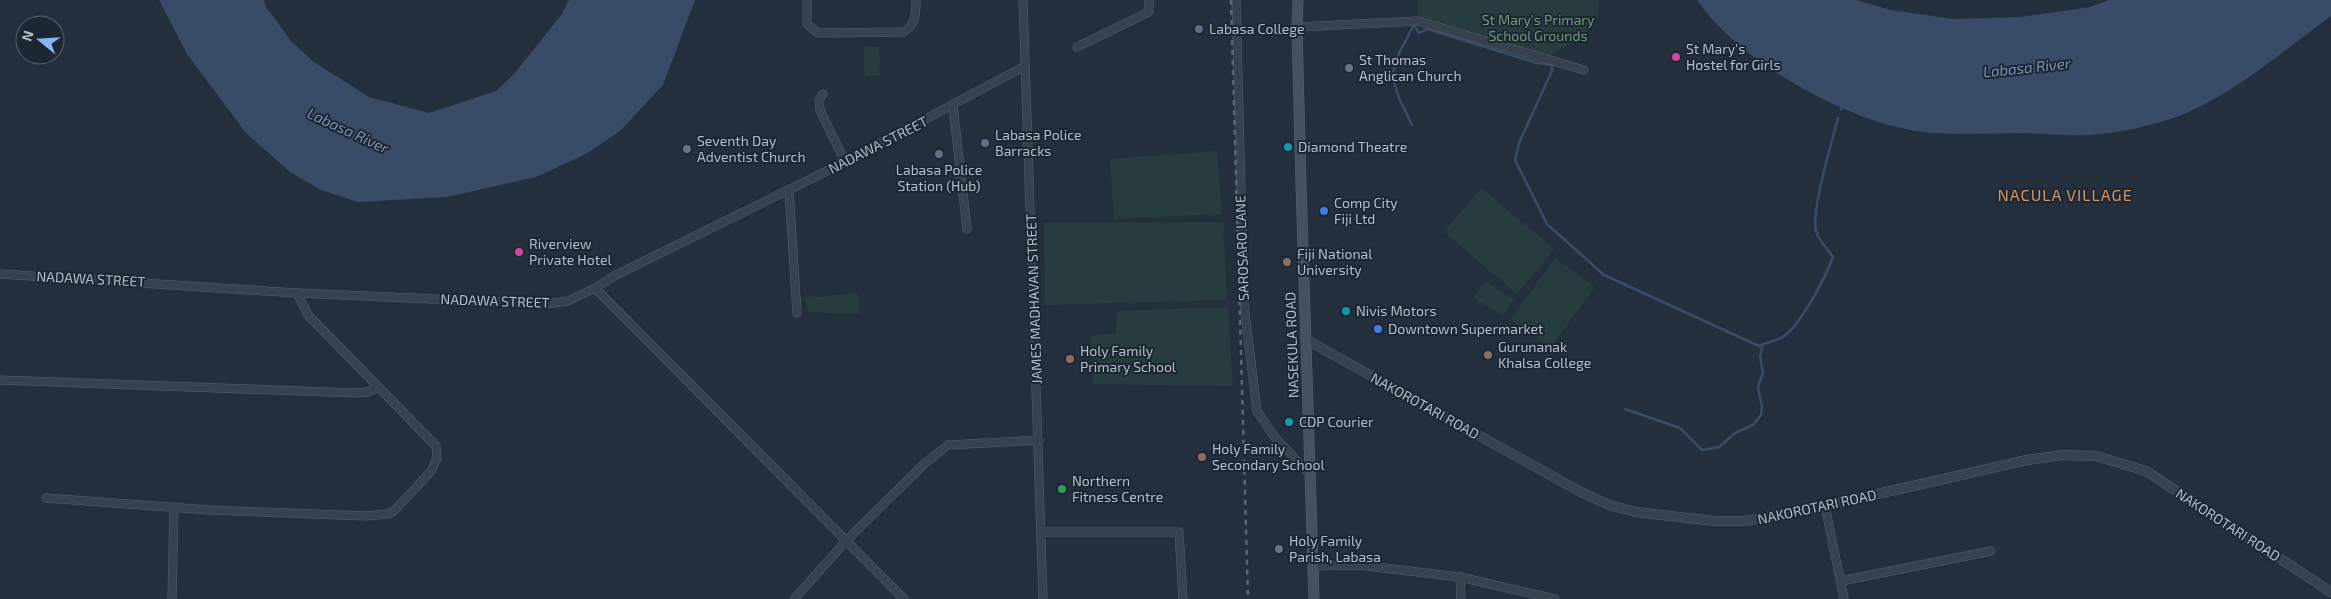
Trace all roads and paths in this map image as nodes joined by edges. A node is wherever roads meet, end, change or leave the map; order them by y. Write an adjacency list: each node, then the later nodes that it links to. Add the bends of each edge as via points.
1 (807, 0): 2 (street, via 807,24 818,33 903,32 914,22)
2 (916, 0)
3 (1024, 0): 9 (street, JAMES MADHAVAN STREET)
4 (1149, 0): 8 (street, via 1149,12)
5 (1236, 0): 24 (street, SAROSARO LANE, via 1244,304 1256,410 1273,435)
6 (1298, 0): 7 (main road, NASEKULA ROAD)
7 (1297, 27): 10 (street, via 1418,22); 20 (main road, NASEKULA ROAD)
8 (1077, 47)
9 (1025, 66): 12 (street, NADAWA STREET); 23 (street, JAMES MADHAVAN STREET)
10 (1584, 70)
11 (823, 94): 13 (street, via 819,100 820,110)
12 (953, 106): 13 (street, NADAWA STREET); 15 (street)
13 (845, 162): 14 (street, NADAWA STREET)
14 (789, 190): 17 (street, NADAWA STREET, via 633,266); 19 (street)
15 (967, 229)
16 (0, 274): 18 (street, NADAWA STREET)
17 (595, 288): 18 (street, NADAWA STREET, via 568,301 547,304); 29 (street)
18 (297, 293): 22 (street, via 308,315)
19 (797, 313)
20 (1305, 339): 24 (main road, NASEKULA ROAD); 26 (street, NAKOROTARI ROAD, via 1609,505 1636,512 1714,521 1745,521)
21 (0, 380): 22 (street, via 355,393)
22 (378, 387): 27 (street, via 436,446 437,458 430,471 394,511 367,516)
23 (1039, 440): 28 (street, JAMES MADHAVAN STREET); 29 (street, via 948,444)
24 (1311, 476): 31 (main road, NASEKULA ROAD)
25 (46, 498): 27 (street)
26 (1825, 506): 33 (street); 34 (street, NAKOROTARI ROAD, via 2027,460 2064,454 2096,456 2146,471)
27 (174, 507): 35 (street)
28 (1042, 532): 38 (street, JAMES MADHAVAN STREET); 39 (street, via 1179,532)
29 (846, 541): 36 (street); 37 (street)
30 (1991, 551): 33 (street)
31 (1313, 566): 32 (street, via 1358,565); 40 (main road, NASEKULA ROAD)
32 (1460, 577): 41 (street); 42 (street)
33 (1841, 581): 43 (street)
34 (2331, 592)
35 (172, 599)
36 (794, 599)
37 (904, 599)
38 (1043, 599)
39 (1183, 599)
40 (1314, 599)
41 (1461, 599)
42 (1555, 599)
43 (1844, 599)

